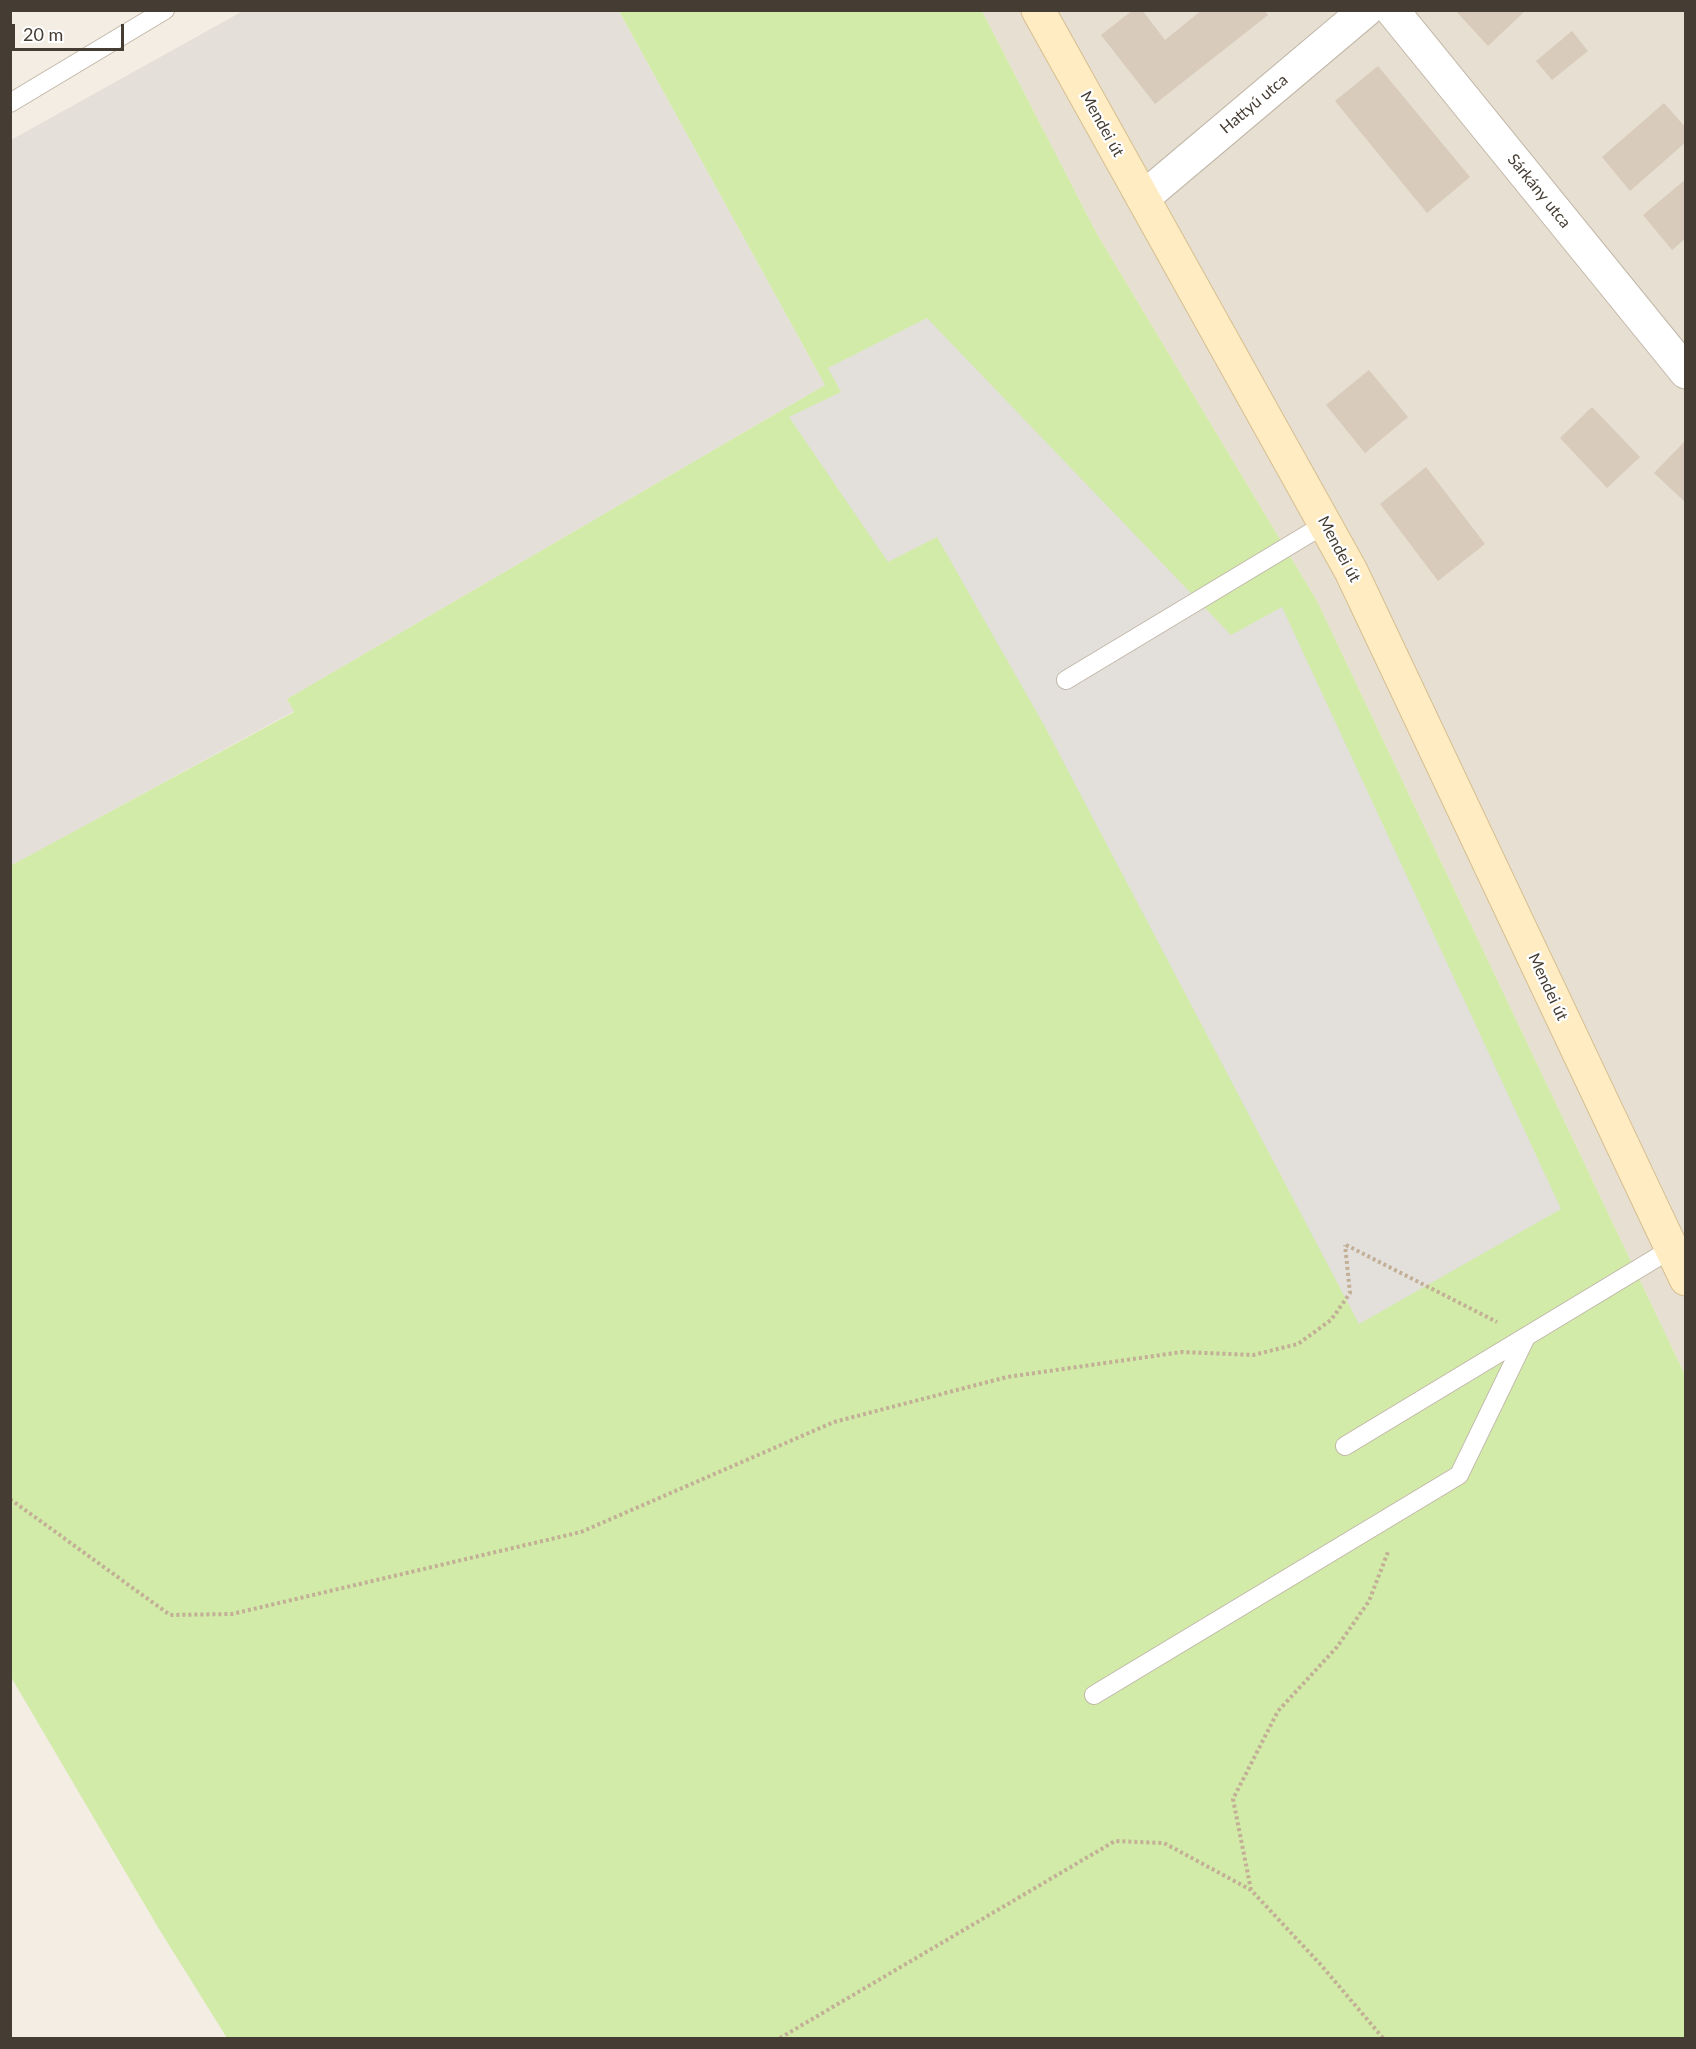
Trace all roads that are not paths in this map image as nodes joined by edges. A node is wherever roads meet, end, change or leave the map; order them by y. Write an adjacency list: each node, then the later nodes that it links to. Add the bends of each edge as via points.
1 (165, 10): 5 (lane)
2 (1038, 10): 6 (main road, Mendei út)
3 (1366, 10): 6 (street, Hattyú utca)
4 (1392, 10): 7 (street, Sárkány utca)
5 (10, 103)
6 (1143, 198): 8 (main road, Mendei út)
7 (1686, 372)
8 (1325, 524): 9 (lane); 10 (main road, Mendei út, via 1351,571)
9 (1066, 680)
10 (1671, 1249): 11 (main road, Mendei út); 12 (lane)
11 (1686, 1278)
12 (1526, 1337): 13 (lane); 14 (lane, via 1459,1475)
13 (1345, 1446)
14 (1094, 1695)

